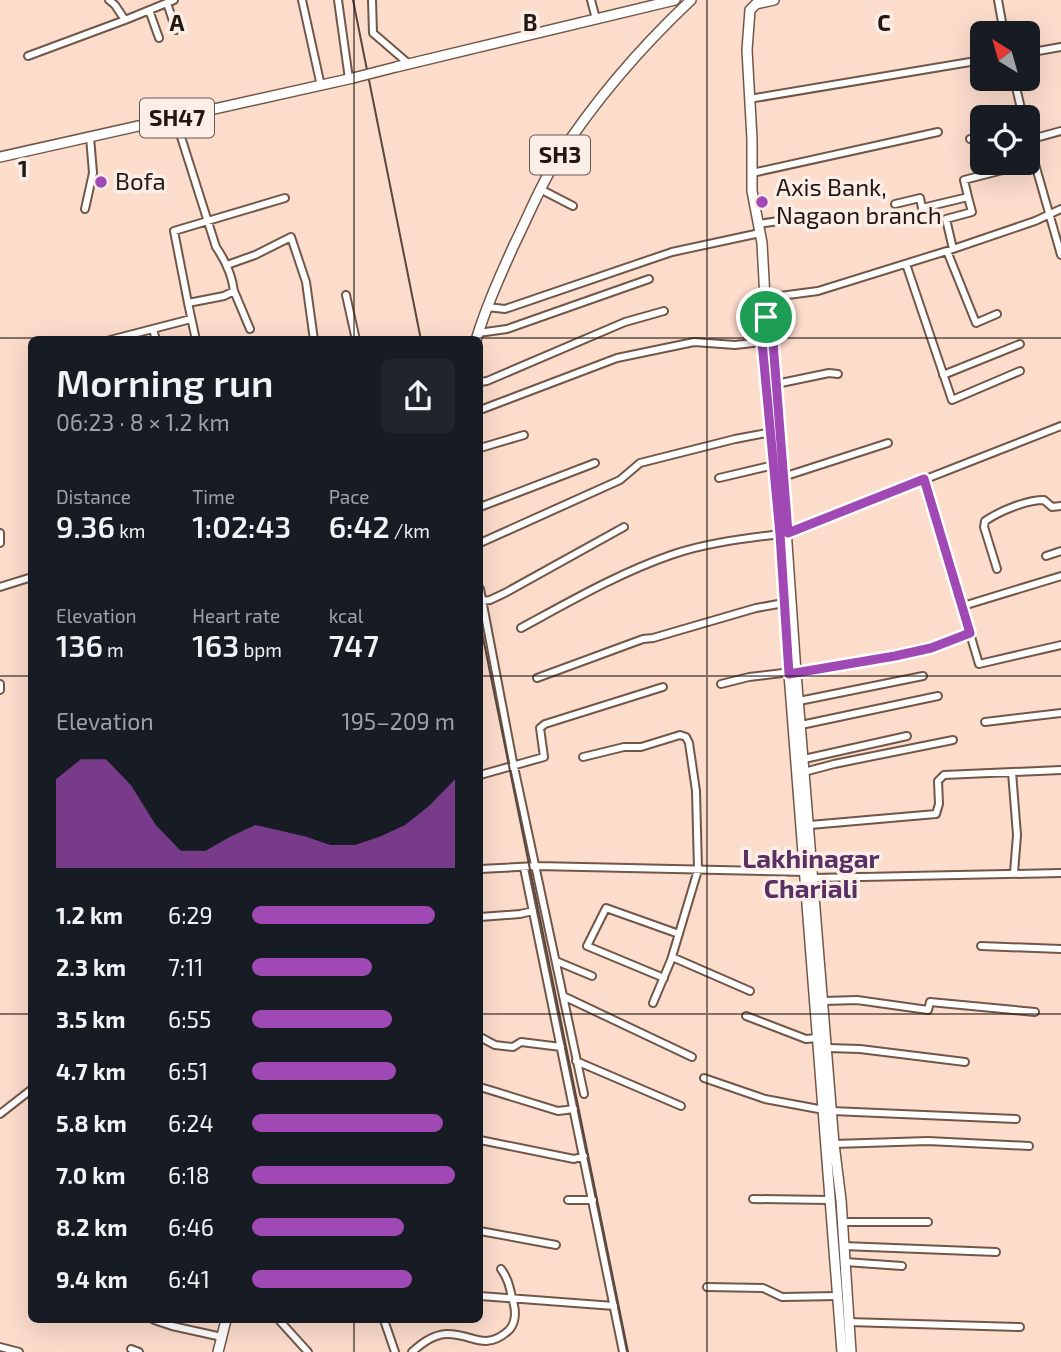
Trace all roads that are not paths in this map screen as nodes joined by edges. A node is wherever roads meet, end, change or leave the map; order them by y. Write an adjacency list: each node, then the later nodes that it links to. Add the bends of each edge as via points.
1 (109, 0): 14 (street)
2 (302, 0): 24 (street)
3 (338, 0): 23 (street)
4 (372, 0): 22 (street, via 373,33)
5 (591, 0): 13 (street)
6 (674, 0): 13 (main road, SH47)
7 (691, 0): 35 (main road, SH3, via 598,102)
8 (774, 0): 11 (main road)
9 (998, 0): 15 (street)
10 (171, 1): 12 (street); 16 (street)
11 (754, 2): 25 (main road, via 748,19)
12 (149, 10): 14 (street); 17 (street)
13 (596, 19): 22 (main road, SH47)
14 (125, 20): 20 (street)
15 (1002, 21)
16 (176, 30)
17 (159, 38)
18 (1061, 47): 19 (street)
19 (1040, 50)
20 (28, 55)
21 (970, 62): 25 (street)
22 (409, 64): 23 (main road, SH47, bridge)
23 (351, 78): 24 (main road, SH47)
24 (321, 86): 26 (main road, SH47)
25 (749, 99): 32 (main road)
26 (175, 118): 30 (main road, SH47); 44 (street)
27 (1061, 131): 29 (street)
28 (939, 132): 32 (street)
29 (1040, 135)
30 (90, 137): 31 (main road, SH47); 40 (street, via 93,173)
31 (0, 158)
32 (752, 173): 45 (main road)
33 (983, 175): 36 (street, via 964,180)
34 (1038, 175): 42 (street)
35 (540, 189): 39 (street); 55 (main road, SH3)
36 (968, 197): 38 (street, via 922,208 920,198); 46 (street, via 972,212 946,219)
37 (285, 198): 44 (street)
38 (895, 204)
39 (573, 206)
40 (85, 209)
41 (1061, 209): 42 (street)
42 (1049, 214): 46 (street); 47 (street)
43 (806, 217): 45 (street)
44 (207, 220): 49 (street); 54 (street, via 174,231)
45 (759, 228): 53 (main road); 55 (street, via 505,309)
46 (950, 250): 48 (street); 57 (street, via 976,323)
47 (1061, 255)
48 (906, 264): 53 (street, via 818,290); 72 (street)
49 (227, 265): 51 (street); 65 (street, via 291,236 306,282)
50 (649, 279): 67 (street)
51 (234, 291): 54 (street); 60 (street)
52 (346, 295): 66 (street)
53 (765, 298): 58 (main road)
54 (188, 303): 59 (street)
55 (487, 307): 67 (main road, SH3)
56 (664, 311): 73 (street, via 625,322)
57 (997, 314)
58 (766, 317): 68 (main road); 74 (main road)
59 (191, 319): 61 (street); 64 (street)
60 (250, 329)
61 (153, 330): 62 (street); 63 (street)
62 (127, 336)
63 (155, 336)
64 (195, 336)
65 (313, 336)
66 (355, 336)
67 (477, 336)
68 (762, 342): 75 (street, via 694,342 617,358); 77 (main road)
69 (1020, 344): 72 (street)
70 (1020, 371): 72 (street, via 952,400)
71 (838, 374): 74 (street)
72 (943, 375)
73 (483, 381)
74 (776, 384): 77 (main road)
75 (483, 409)
76 (1061, 426): 85 (street)
77 (774, 432): 82 (main road); 84 (main road); 91 (street, via 640,463 620,480)
78 (524, 435): 80 (street)
79 (888, 443): 84 (street)
80 (483, 448)
81 (595, 463): 87 (street)
82 (774, 465): 83 (street); 90 (main road)
83 (719, 478)
84 (783, 478): 90 (main road)
85 (924, 479): 90 (street); 102 (street)
86 (1061, 506): 95 (street, via 1037,500 985,522)
87 (483, 507)
88 (624, 527): 99 (street)
89 (0, 533): 92 (street)
90 (784, 533): 100 (main road); 103 (street, via 672,555); 106 (main road)
91 (483, 542)
92 (0, 543)
93 (1061, 551): 94 (street)
94 (1046, 556)
95 (997, 569)
96 (1061, 576): 102 (street)
97 (28, 578): 98 (street)
98 (0, 587)
99 (483, 601)
100 (784, 603): 106 (main road); 108 (street, via 643,639)
101 (483, 606): 122 (street)
102 (963, 606): 104 (street)
103 (521, 628)
104 (970, 633): 105 (street, via 979,664); 106 (street, via 931,648)
105 (1061, 645)
106 (793, 673): 110 (street); 114 (main road); 134 (main road)
107 (923, 676): 114 (street)
108 (537, 678)
109 (0, 684): 112 (street)
110 (721, 684)
111 (663, 687): 122 (street, via 545,724 540,729 544,757)
112 (0, 690)
113 (938, 696): 117 (street)
114 (799, 701): 117 (main road)
115 (1061, 713): 116 (street)
116 (985, 722)
117 (801, 725): 121 (main road)
118 (907, 736): 121 (street)
119 (953, 740): 124 (street)
120 (583, 757): 131 (street, via 686,737 696,791)
121 (804, 759): 124 (main road)
122 (514, 765): 126 (street); 128 (street)
123 (1061, 770): 125 (street)
124 (804, 772): 127 (main road)
125 (1012, 772): 127 (street, via 944,775 938,780 936,814); 132 (street, via 1017,835)
126 (483, 774)
127 (810, 825): 134 (main road)
128 (537, 866): 129 (street); 131 (street); 141 (street)
129 (524, 868): 130 (street); 135 (street)
130 (483, 869)
131 (698, 870): 134 (street); 137 (street)
132 (1014, 873): 133 (street); 134 (street)
133 (1061, 873)
134 (810, 874): 146 (main road); 150 (main road)
135 (533, 911): 136 (street); 152 (street)
136 (483, 917)
137 (679, 934): 140 (street); 143 (street, via 606,908 587,946)
138 (981, 946): 139 (street)
139 (1061, 950)
140 (673, 957): 143 (street); 144 (street)
141 (556, 961): 142 (street); 145 (street)
142 (592, 976)
143 (664, 978): 147 (street)
144 (750, 991)
145 (563, 996): 154 (street); 155 (street)
146 (824, 1001): 148 (street, via 857,1000 928,1010 930,1002); 153 (main road)
147 (653, 1003)
148 (1035, 1012)
149 (747, 1016): 150 (street, via 806,1039)
150 (818, 1038): 163 (main road)
151 (483, 1039): 152 (street, via 513,1048 521,1042)
152 (561, 1047): 162 (street)
153 (828, 1048): 156 (street); 163 (main road)
154 (692, 1058)
155 (576, 1061): 160 (street); 161 (street)
156 (965, 1062)
157 (704, 1077): 163 (street, via 765,1099)
158 (483, 1088): 162 (street, via 558,1111)
159 (28, 1092): 164 (street)
160 (584, 1094)
161 (681, 1106)
162 (574, 1109): 169 (street)
163 (828, 1110): 165 (street); 167 (main road); 173 (main road)
164 (0, 1114)
165 (1016, 1119)
166 (483, 1141): 169 (street, via 573,1159)
167 (834, 1144): 168 (street, via 928,1141); 174 (main road)
168 (1029, 1146)
169 (584, 1156): 170 (street)
170 (593, 1199): 172 (street); 187 (street)
171 (753, 1199): 173 (street)
172 (568, 1200)
173 (829, 1200): 185 (main road)
174 (842, 1222): 175 (street); 178 (main road)
175 (928, 1222)
176 (483, 1232): 177 (street)
177 (556, 1245)
178 (843, 1246): 179 (street); 180 (main road)
179 (996, 1252)
180 (845, 1262): 181 (street); 188 (main road)
181 (902, 1266)
182 (501, 1269): 186 (street, via 509,1280)
183 (707, 1287): 185 (street, via 763,1287 782,1297)
184 (483, 1296): 186 (street)
185 (838, 1296): 202 (main road)
186 (512, 1298): 187 (street); 200 (street, via 513,1327 493,1341 447,1334 432,1337)
187 (614, 1306): 201 (street)
188 (848, 1322): 193 (street); 203 (main road)
189 (163, 1323): 194 (street)
190 (225, 1323): 194 (main road)
191 (282, 1323): 198 (street)
192 (385, 1323): 199 (street)
193 (1020, 1327)
194 (222, 1337): 197 (main road)
195 (0, 1347): 196 (street)
196 (19, 1352)
197 (218, 1352)
198 (308, 1352)
199 (395, 1352)
200 (412, 1352)
201 (623, 1352)
202 (842, 1352)
203 (851, 1352)

